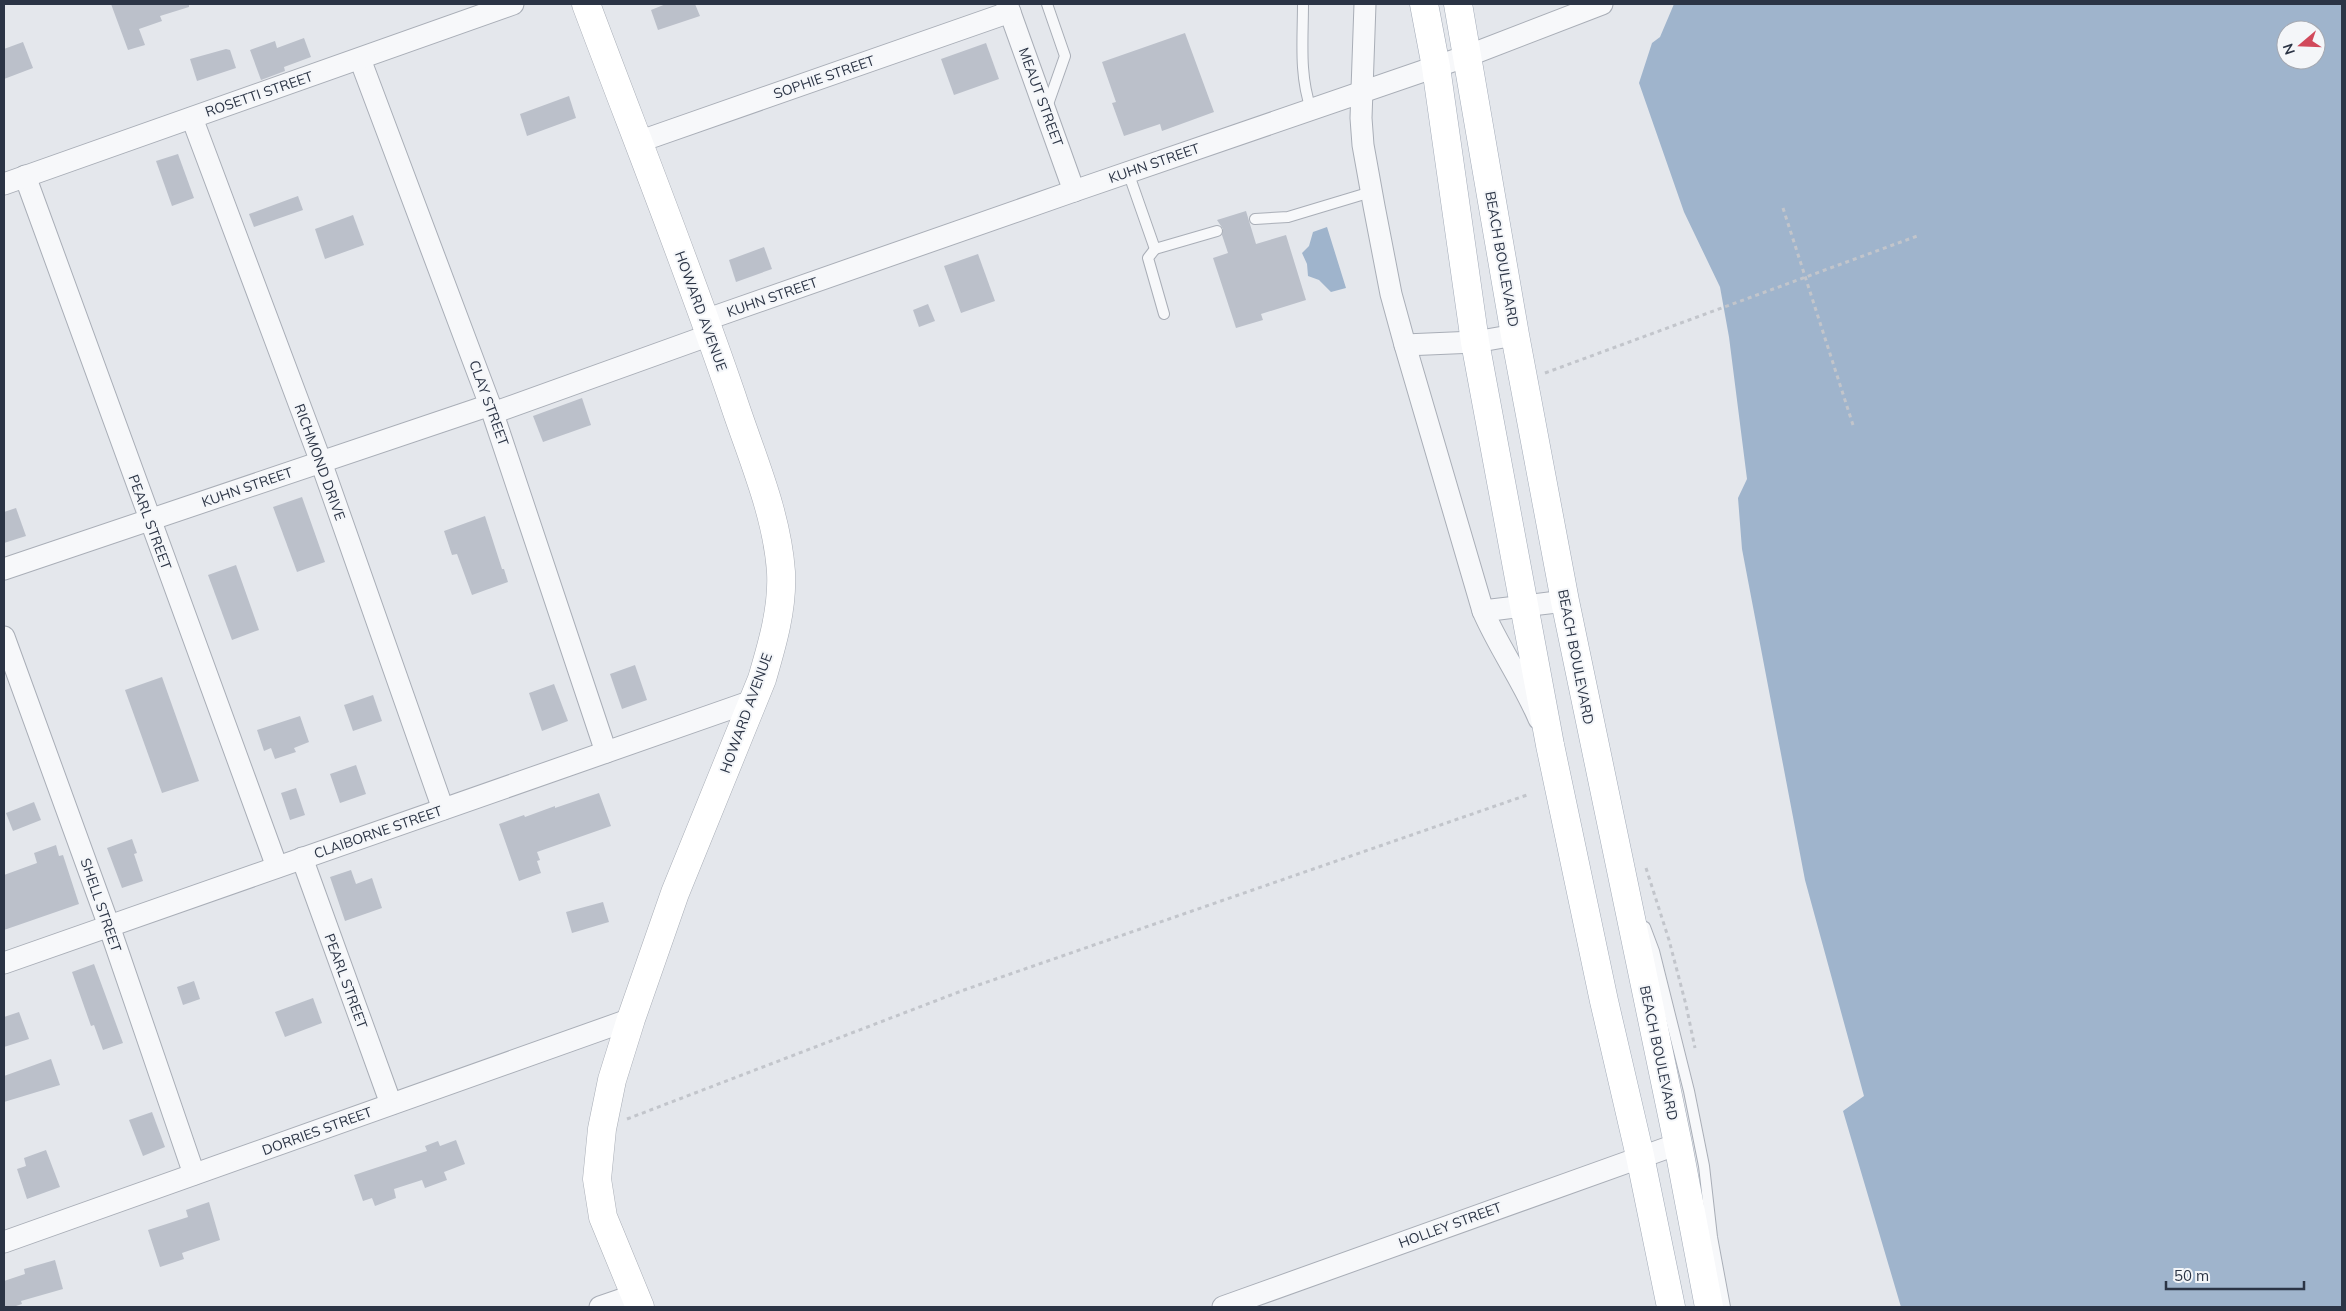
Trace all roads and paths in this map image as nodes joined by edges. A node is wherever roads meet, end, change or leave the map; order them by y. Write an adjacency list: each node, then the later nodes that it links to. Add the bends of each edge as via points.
1 (513, 4): 11 (street, ROSETTI STREET)
2 (586, 4): 17 (main road, HOWARD AVENUE)
3 (1047, 4): 15 (lane, via 1065,56)
4 (1303, 4): 14 (lane, via 1302,62 1305,92)
5 (1365, 4): 13 (street)
6 (1424, 4): 12 (main road)
7 (1458, 4): 10 (main road, BEACH BOULEVARD)
8 (1602, 4): 10 (street, KUHN STREET)
9 (1009, 8): 15 (street, MEAUT STREET); 17 (street, SOPHIE STREET)
10 (1468, 56): 12 (street, KUHN STREET); 31 (main road, BEACH BOULEVARD)
11 (360, 59): 16 (street, ROSETTI STREET); 37 (street, CLAY STREET)
12 (1436, 67): 13 (street, KUHN STREET); 32 (main road)
13 (1362, 92): 14 (street, KUHN STREET); 22 (street, via 1363,145)
14 (1311, 109): 18 (street, KUHN STREET)
15 (1046, 110): 21 (street, MEAUT STREET)
16 (192, 118): 19 (street, ROSETTI STREET); 39 (street, RICHMOND DRIVE)
17 (638, 142): 30 (main road, HOWARD AVENUE)
18 (1128, 172): 21 (street, KUHN STREET); 27 (lane)
19 (25, 176): 20 (street, ROSETTI STREET); 40 (street, PEARL STREET)
20 (4, 184)
21 (1074, 191): 30 (street, KUHN STREET)
22 (1371, 192): 24 (lane, via 1288,217); 33 (street)
23 (1782, 208): 28 (path)
24 (1255, 219)
25 (1217, 231): 27 (lane)
26 (1920, 235): 28 (path)
27 (1155, 249): 29 (lane, via 1148,258)
28 (1806, 276): 35 (path); 38 (path)
29 (1164, 314)
30 (708, 327): 37 (street, KUHN STREET); 46 (main road, HOWARD AVENUE, via 772,521 781,572 772,644)
31 (1515, 335): 32 (street); 42 (main road, BEACH BOULEVARD)
32 (1475, 342): 33 (street); 43 (main road)
33 (1405, 345): 44 (street)
34 (1542, 364): 35 (path)
35 (1544, 373): 36 (path)
36 (1545, 383)
37 (491, 409): 39 (street, KUHN STREET); 48 (street, CLAY STREET)
38 (1853, 425)
39 (321, 462): 40 (street, KUHN STREET); 50 (street, RICHMOND DRIVE)
40 (149, 520): 41 (street, KUHN STREET); 53 (street, PEARL STREET)
41 (4, 569)
42 (1565, 601): 43 (street); 54 (main road, BEACH BOULEVARD)
43 (1524, 606): 44 (street); 47 (main road)
44 (1484, 611): 47 (street)
45 (4, 637): 55 (street, SHELL STREET)
46 (752, 701): 48 (street, CLAIBORNE STREET); 57 (main road, HOWARD AVENUE, via 675,893)
47 (1550, 745): 62 (main road)
48 (606, 752): 50 (street, CLAIBORNE STREET)
49 (1527, 795): 60 (path, via 964,990)
50 (443, 809): 51 (street, CLAIBORNE STREET)
51 (302, 858): 53 (street, CLAIBORNE STREET); 59 (street, PEARL STREET)
52 (1644, 862): 58 (path, via 1686,1004)
53 (277, 867): 55 (street, CLAIBORNE STREET)
54 (1622, 879): 61 (main road, BEACH BOULEVARD); 70 (lane, via 1654,950 1690,1091)
55 (109, 926): 56 (street, CLAIBORNE STREET); 63 (street, SHELL STREET)
56 (4, 963)
57 (631, 1018): 59 (street, DORRIES STREET); 60 (main road, HOWARD AVENUE, via 612,1080)
58 (1696, 1053)
59 (391, 1104): 63 (street, DORRIES STREET)
60 (602, 1128): 65 (main road, HOWARD AVENUE, via 597,1179 602,1217)
61 (1678, 1144): 62 (street, HOLLEY STREET); 69 (main road, BEACH BOULEVARD)
62 (1640, 1156): 67 (street, HOLLEY STREET); 68 (main road)
63 (194, 1174): 64 (street, DORRIES STREET)
64 (5, 1237)
65 (638, 1301): 66 (street)
66 (600, 1307)
67 (1223, 1307)
68 (1671, 1307)
69 (1709, 1307)
70 (1725, 1307)

